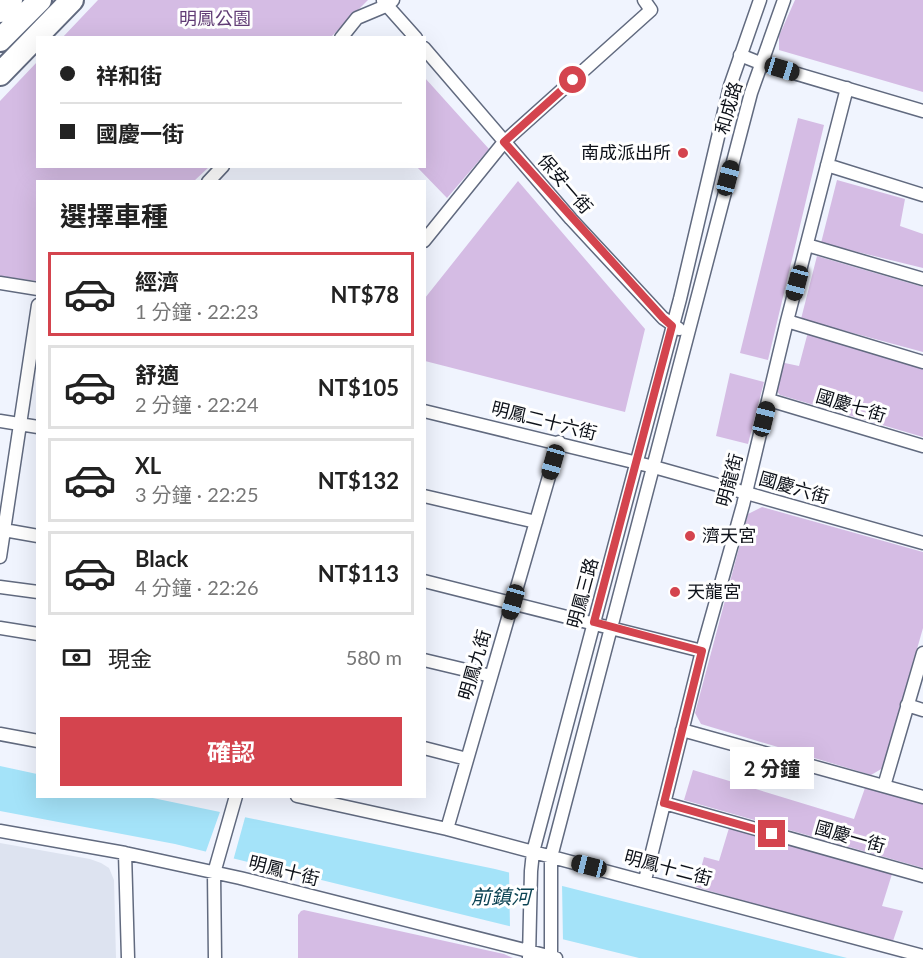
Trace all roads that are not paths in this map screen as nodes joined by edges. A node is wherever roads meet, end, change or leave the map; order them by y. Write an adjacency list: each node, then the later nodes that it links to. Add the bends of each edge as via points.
1 (11, 0): 8 (highway)
2 (40, 0): 13 (highway)
3 (644, 0): 21 (street, via 651,10)
4 (760, 0): 15 (street, 和成路)
5 (784, 0): 17 (street, 和成路)
6 (388, 2): 10 (street, via 357,18); 11 (street)
7 (65, 7): 9 (highway); 16 (highway)
8 (0, 11)
9 (37, 36)
10 (343, 36)
11 (414, 36)
12 (36, 37): 18 (highway)
13 (0, 40)
14 (426, 50): 21 (street, 保安一街)
15 (740, 55): 17 (street); 33 (street, 和成路)
16 (0, 61)
17 (760, 63): 19 (street); 34 (street, 和成路)
18 (0, 74)
19 (847, 88): 20 (street); 22 (street, 明龍街)
20 (923, 111)
21 (504, 142): 26 (street); 33 (street, 保安一街)
22 (827, 165): 25 (street); 27 (street, 明龍街)
23 (221, 168): 24 (street)
24 (210, 180)
25 (923, 195)
26 (426, 239)
27 (807, 245): 28 (street); 32 (street, 明龍街)
28 (923, 279)
29 (0, 283): 30 (street)
30 (36, 289)
31 (36, 318): 39 (street)
32 (787, 321): 35 (street); 36 (street, 明龍街)
33 (672, 326): 34 (street, 保安一街); 43 (street, 明鳳三路)
34 (688, 332): 44 (street, 明鳳三路)
35 (923, 362)
36 (769, 400): 42 (street, 國慶七街); 45 (street, 明龍街)
37 (426, 411): 41 (street, 明鳳二十六街)
38 (0, 421): 39 (street)
39 (20, 424): 40 (street); 48 (street)
40 (36, 427)
41 (559, 442): 43 (street, 明鳳二十六街); 47 (street, 明鳳九街)
42 (923, 446)
43 (637, 463): 44 (street, 明鳳二十六街); 56 (street, 明鳳三路)
44 (654, 467): 45 (street, 國慶六街); 57 (street, 明鳳三路)
45 (746, 493): 50 (street, 國慶六街); 60 (street, 明龍街)
46 (426, 496): 47 (street)
47 (536, 522): 55 (street, 明鳳九街)
48 (4, 530): 49 (street); 51 (street)
49 (36, 536)
50 (923, 543)
51 (0, 557)
52 (426, 581): 55 (street)
53 (0, 587): 54 (street)
54 (36, 592)
55 (513, 602): 56 (street); 63 (street, 明鳳九街)
56 (594, 622): 57 (street); 78 (street, 明鳳三路)
57 (611, 626): 60 (street); 80 (street, 明鳳三路)
58 (0, 628): 59 (street)
59 (36, 634)
60 (702, 651): 66 (street, 明龍街)
61 (923, 653): 64 (street)
62 (426, 660): 63 (street)
63 (491, 676): 70 (street, 明鳳九街)
64 (907, 705): 65 (street); 71 (street)
65 (923, 710)
66 (682, 730): 71 (street); 75 (street, 明龍街)
67 (0, 734): 68 (street)
68 (36, 741)
69 (426, 749): 70 (street)
70 (467, 759): 76 (street, 明鳳九街)
71 (884, 786): 72 (street)
72 (923, 797)
73 (306, 798): 76 (street, 明鳳十二街)
74 (235, 800): 81 (street)
75 (664, 803): 82 (street, 國慶一街); 83 (street, 明龍街)
76 (447, 829): 78 (street, 明鳳十二街)
77 (0, 831): 79 (street, 明鳳十街)
78 (533, 852): 80 (street, 明鳳十二街); 84 (street, 明鳳三路)
79 (125, 854): 81 (street, 明鳳十街); 86 (street)
80 (551, 857): 83 (street, 明鳳十二街); 88 (street, 明鳳三路)
81 (215, 867): 84 (street, 明鳳十街, via 240,878); 87 (street)
82 (923, 876)
83 (645, 880): 85 (street, 明鳳十二街)
84 (529, 955): 88 (street, 明鳳十街)
85 (923, 956)
86 (128, 958)
87 (215, 958)
88 (553, 958)

